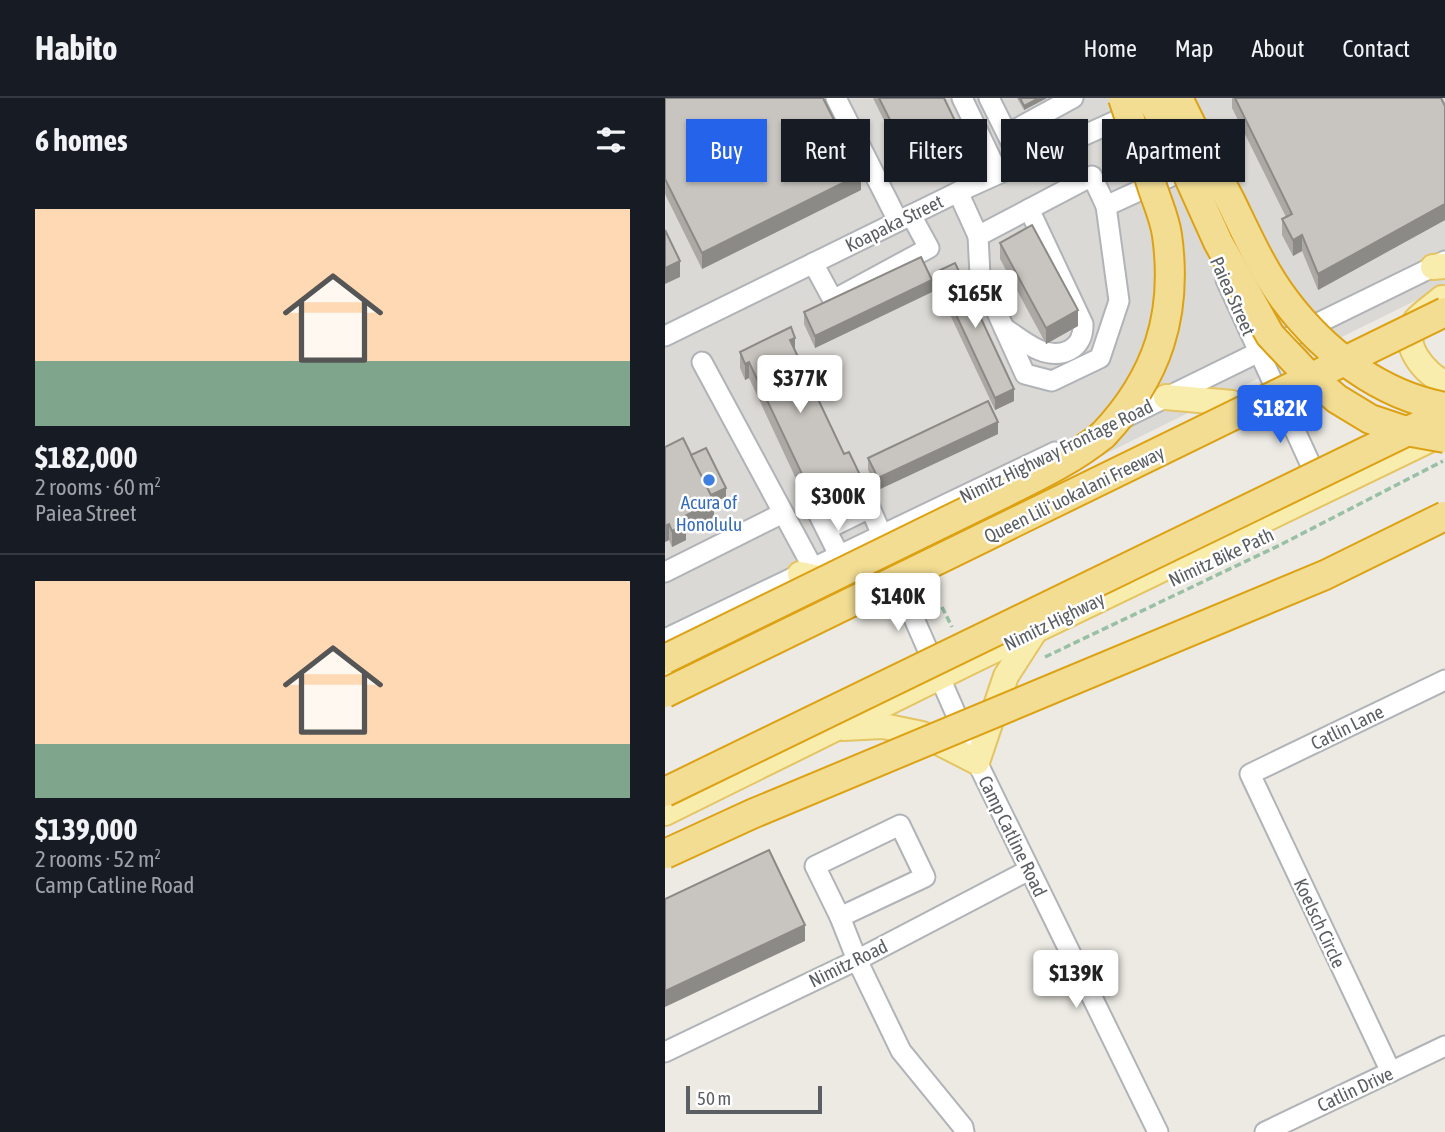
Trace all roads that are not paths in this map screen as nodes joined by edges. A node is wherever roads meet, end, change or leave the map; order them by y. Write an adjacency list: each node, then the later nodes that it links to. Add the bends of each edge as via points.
1 (836, 98): 19 (street)
2 (962, 98): 13 (street)
3 (989, 98): 10 (street)
4 (1123, 98): 49 (highway, bridge, via 1167,233 1170,272 1169,302 1158,351 1124,413 1079,454 1053,469)
5 (1178, 98): 32 (highway, bridge, via 1259,258 1314,336 1355,369 1394,390)
6 (1065, 100): 8 (street)
7 (1152, 100): 9 (street, Paiea Street); 11 (street, Koapaka Street); 35 (highway, bridge, via 1218,242 1270,335 1337,399 1370,419)
8 (1034, 119)
9 (1159, 119)
10 (1001, 123)
11 (1088, 130)
12 (1001, 172): 13 (street, Koapaka Street)
13 (998, 173): 16 (street, Koapaka Street)
14 (1158, 182): 17 (street)
15 (1182, 182): 26 (street, Paiea Street)
16 (958, 192): 19 (street, Koapaka Street); 20 (street)
17 (1106, 206): 18 (street, via 1092,176); 24 (street, via 1119,302 1100,358 1052,381 1025,374)
18 (1029, 209): 20 (street); 24 (street, via 1083,324 1083,335 1064,354 1039,350)
19 (904, 218): 21 (street, Koapaka Street); 21 (street, via 929,248 833,300)
20 (978, 236): 24 (street, via 980,275)
21 (813, 263): 25 (street, Koapaka Street)
22 (1441, 265): 26 (street, Nimitz Highway Frontage Road)
23 (1444, 302): 28 (main road); 29 (main road, via 1415,321 1411,333 1415,359); 53 (highway, Queen Liliʻuokalani Freeway, bridge)
24 (1004, 327)
25 (665, 336)
26 (1258, 352): 28 (street, Paiea Street); 30 (street, Nimitz Highway Frontage Road)
27 (702, 362): 38 (street)
28 (1272, 382): 31 (main road); 36 (street, Paiea Street)
29 (1445, 383)
30 (1166, 397): 31 (main road); 41 (street, Nimitz Highway Frontage Road)
31 (1232, 403): 45 (main road)
32 (1445, 407)
33 (1445, 413): 57 (highway, bridge)
34 (1445, 433): 36 (main road, Nimitz Highway)
35 (1445, 438)
36 (1324, 492): 47 (main road, Nimitz Highway)
37 (817, 511): 40 (street)
38 (783, 513): 43 (street); 44 (street)
39 (1445, 516): 59 (highway, bridge, via 1325,575)
40 (827, 529): 41 (street, Camp Catline Road, via 870,508); 42 (street)
41 (882, 535): 42 (street, Nimitz Highway Frontage Road); 45 (street, Camp Catline Road)
42 (839, 555): 43 (street, Nimitz Highway Frontage Road)
43 (806, 571): 46 (main road); 48 (street, Nimitz Highway Frontage Road)
44 (665, 572)
45 (894, 573): 46 (main road); 51 (street, Camp Catline Road)
46 (863, 587): 50 (main road)
47 (1035, 630): 51 (main road, Nimitz Highway); 55 (main road, via 1006,676)
48 (665, 639)
49 (665, 659)
50 (665, 677)
51 (939, 677): 54 (main road, Nimitz Highway); 55 (street, Camp Catline Road)
52 (1445, 680): 56 (street, Catlin Lane)
53 (665, 693)
54 (836, 728): 55 (main road, via 883,726 922,734); 58 (main road, Nimitz Highway)
55 (977, 762): 60 (street, Camp Catline Road)
56 (1250, 774): 65 (street, Koelsch Circle)
57 (665, 792)
58 (665, 813)
59 (665, 853)
60 (1029, 870): 62 (street, Nimitz Road); 67 (street, Camp Catline Road)
61 (840, 917): 61 (street, via 925,877 900,825 814,866); 62 (street)
62 (856, 960): 64 (street, Nimitz Road); 66 (street, via 901,1051)
63 (1445, 1046): 65 (street, Catlin Drive)
64 (665, 1052)
65 (1391, 1072): 68 (street, Catlin Drive)
66 (964, 1132)
67 (1158, 1132)
68 (1265, 1132)

